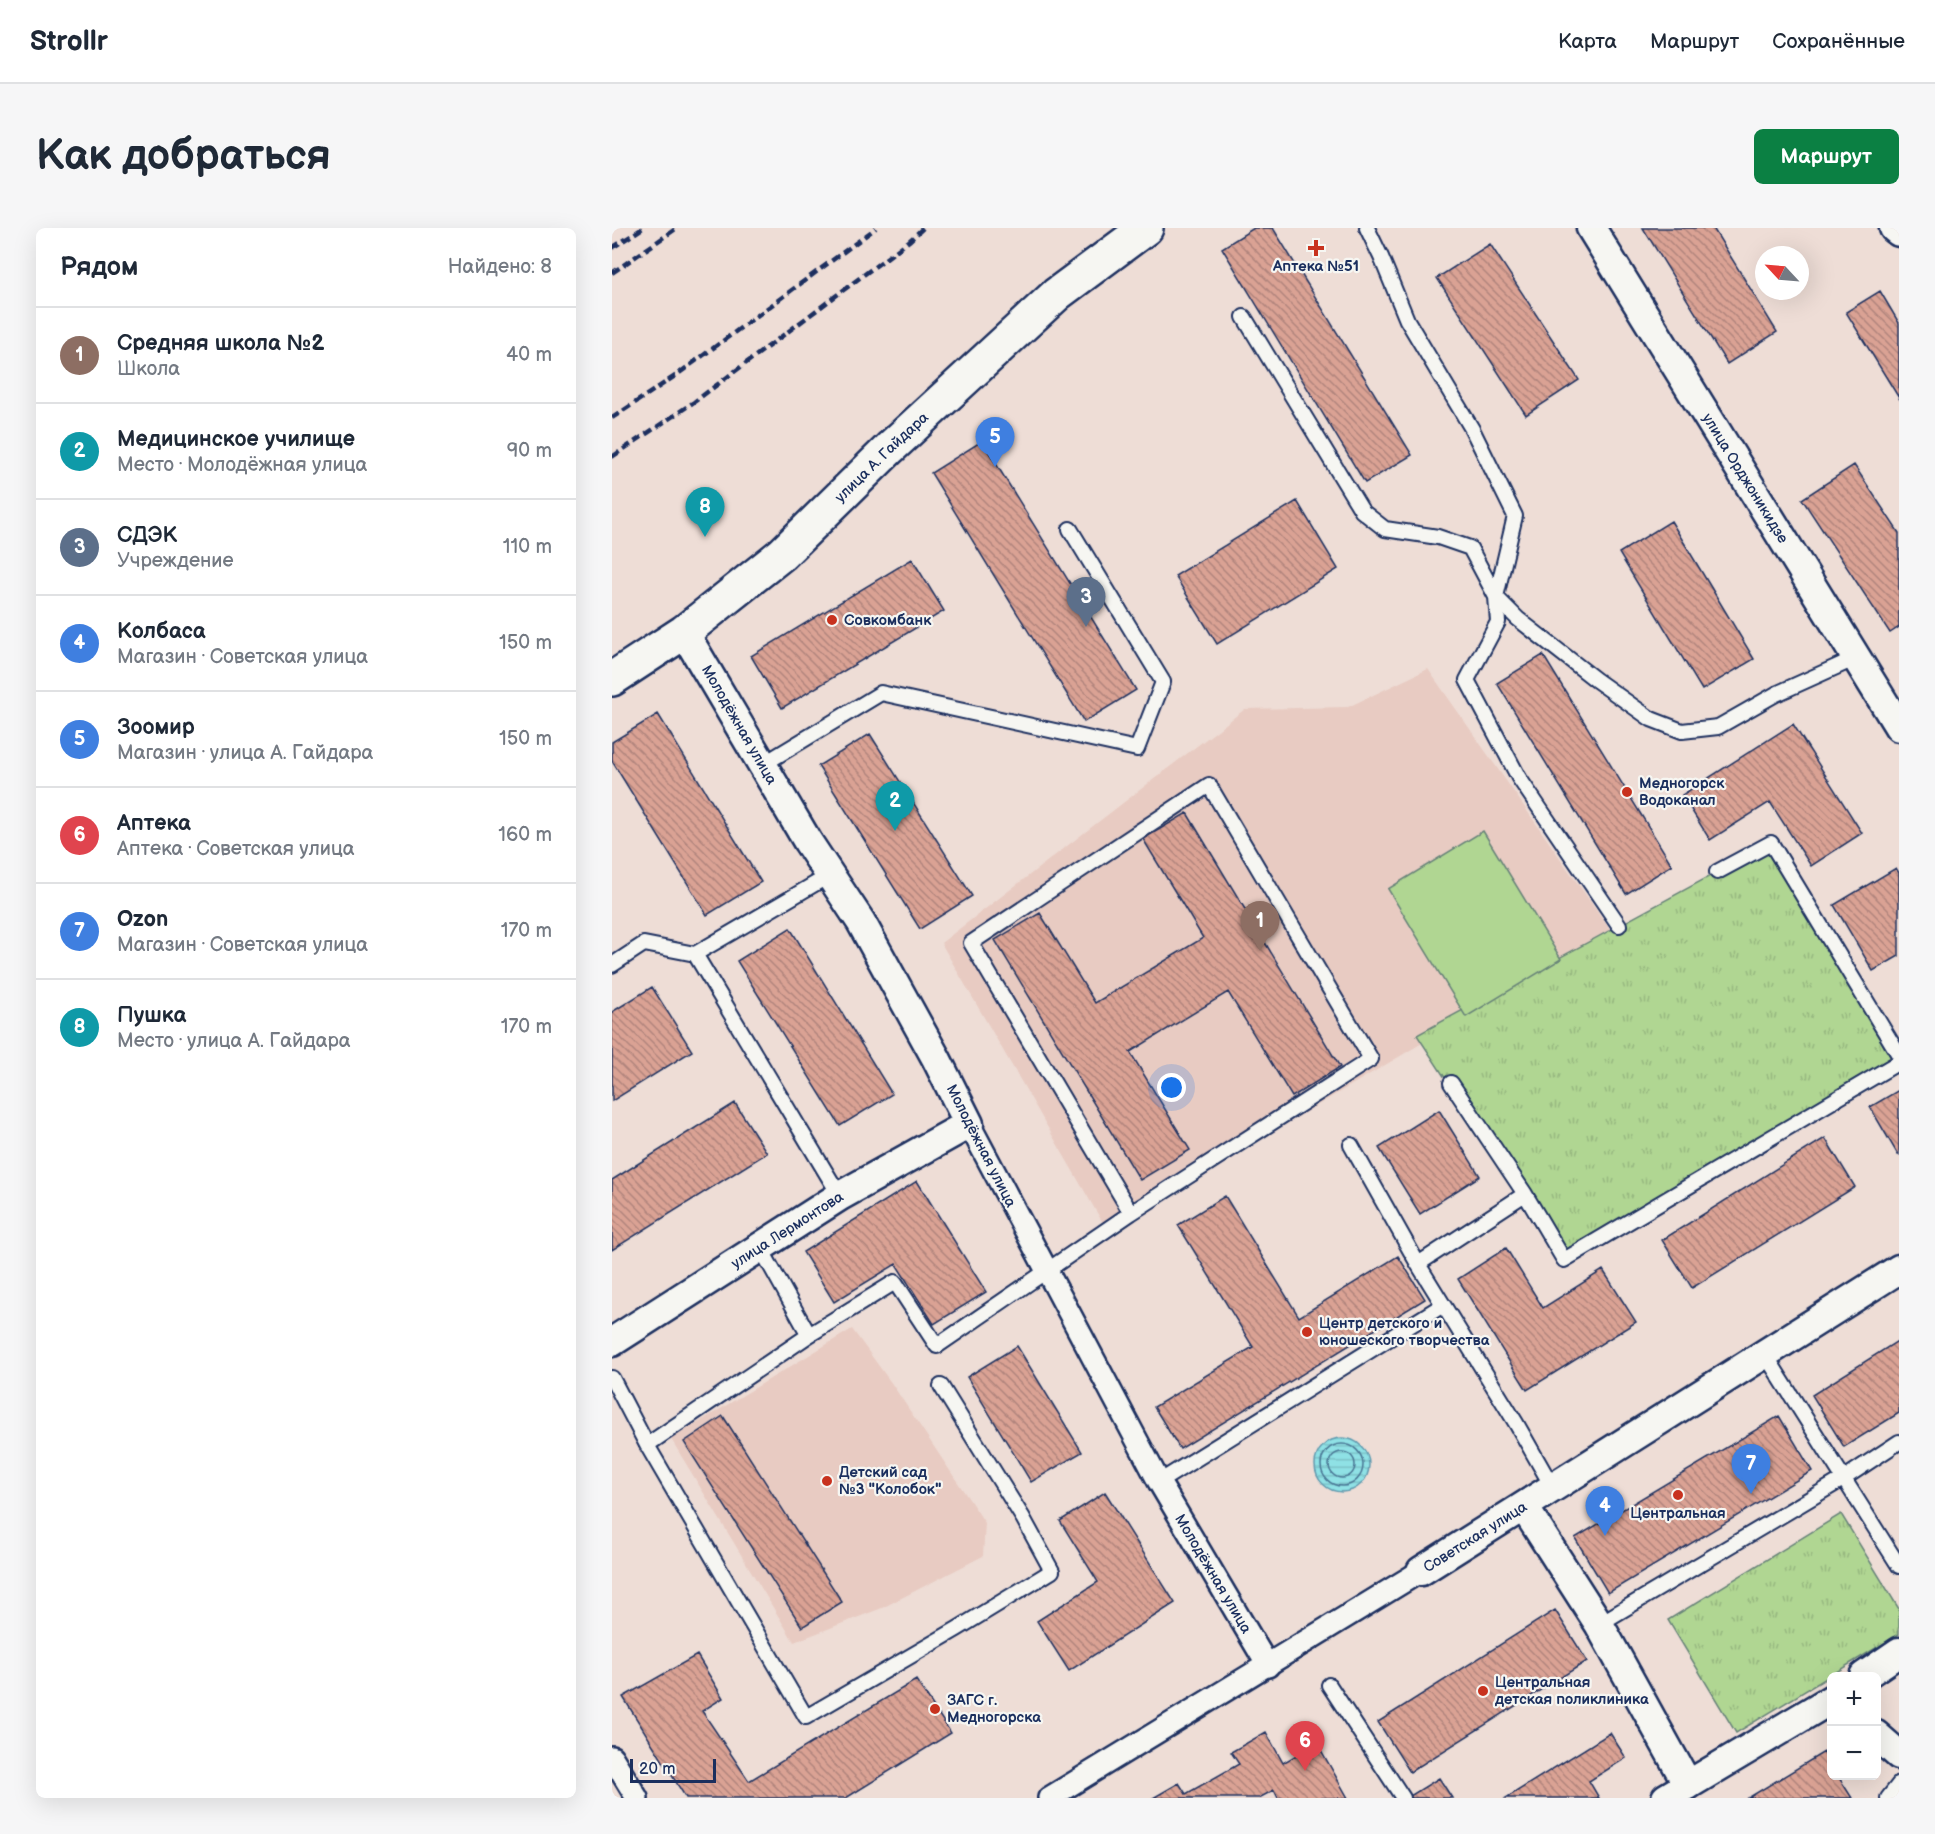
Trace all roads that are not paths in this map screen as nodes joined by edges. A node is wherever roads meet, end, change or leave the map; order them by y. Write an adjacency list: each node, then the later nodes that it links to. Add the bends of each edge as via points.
1 (1146, 228): 9 (street, улица А. Гайдара, via 1057,294 890,447 782,554)
2 (1367, 228): 8 (lane, via 1407,320 1472,429 1515,516)
3 (1591, 228): 10 (street, улица Орджоникидзе)
4 (1894, 228): 5 (street)
5 (1899, 232)
6 (1244, 317): 8 (lane, via 1362,511 1385,529 1438,537 1470,548)
7 (1070, 529): 13 (lane, via 1163,682 1137,749 881,693)
8 (1496, 597): 10 (lane, via 1518,619 1632,706 1651,719 1682,731 1718,727 1776,694); 16 (lane, via 1498,622 1467,680 1519,778)
9 (684, 632): 11 (street, улица А. Гайдара); 13 (street, Молодёжная улица)
10 (1856, 657): 12 (street, улица Орджоникидзе)
11 (612, 679)
12 (1899, 727)
13 (762, 765): 15 (street, Молодёжная улица)
14 (1717, 872): 19 (lane, via 1771,843)
15 (830, 875): 17 (lane); 22 (street, Молодёжная улица, via 861,922)
16 (1620, 925)
17 (695, 954): 18 (lane, via 644,944); 25 (lane)
18 (612, 965)
19 (1899, 1056)
20 (1899, 1062): 24 (lane, via 1564,1260)
21 (1450, 1083): 24 (lane)
22 (969, 1124): 25 (street, улица Лермонтова); 30 (street, Молодёжная улица)
23 (1351, 1144): 28 (lane)
24 (1525, 1194): 28 (lane)
25 (840, 1196): 27 (street, улица Лермонтова)
26 (1131, 1213): 26 (lane, via 971,943 1209,785 1371,1059); 30 (lane)
27 (760, 1247): 32 (lane); 33 (street, улица Лермонтова)
28 (1418, 1264): 31 (lane)
29 (1899, 1269): 34 (street, Советская улица)
30 (1047, 1271): 32 (lane, via 937,1346 894,1281); 40 (street, Молодёжная улица)
31 (1443, 1305): 40 (lane); 41 (lane)
32 (809, 1335): 38 (lane)
33 (612, 1342)
34 (1765, 1354): 39 (lane); 41 (street, Советская улица)
35 (612, 1378): 38 (lane)
36 (941, 1386): 38 (lane, via 1052,1571 806,1717)
37 (1899, 1442): 39 (lane)
38 (646, 1445)
39 (1843, 1479): 43 (lane); 45 (lane)
40 (1159, 1482): 47 (street, Молодёжная улица)
41 (1553, 1488): 42 (street, Советская улица)
42 (1524, 1507): 44 (street, Советская улица); 45 (street)
43 (1899, 1566)
44 (1421, 1571): 47 (street, Советская улица)
45 (1599, 1624): 54 (street)
46 (1899, 1652): 48 (street)
47 (1268, 1666): 56 (street, Советская улица)
48 (1871, 1672)
49 (1329, 1685): 57 (lane)
50 (1827, 1702): 54 (street)
51 (1881, 1739): 52 (street)
52 (1899, 1755)
53 (612, 1757): 55 (street)
54 (1677, 1792)
55 (637, 1798)
56 (1049, 1798)
57 (1403, 1798)

